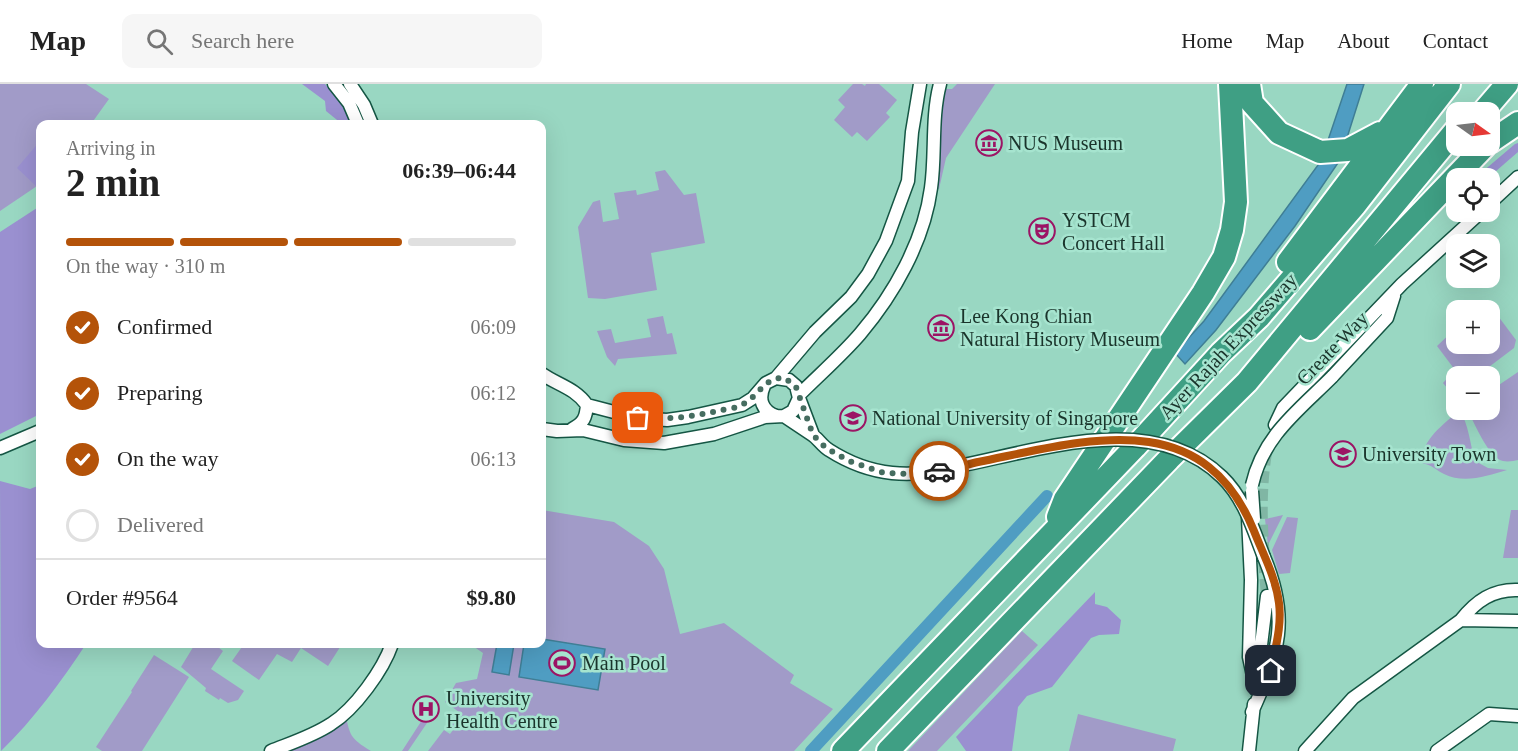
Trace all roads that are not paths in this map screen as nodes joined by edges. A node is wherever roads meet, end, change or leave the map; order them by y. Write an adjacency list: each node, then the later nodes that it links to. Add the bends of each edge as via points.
1 (334, 84): 13 (street)
2 (350, 84): 14 (street)
3 (920, 84): 26 (street, via 908,181 886,241 851,297)
4 (940, 84): 28 (street, via 934,122 932,188 917,242 898,279 859,335)
5 (1230, 84): 38 (highway, via 1236,202 1224,257 1065,499)
6 (1249, 84): 16 (highway, via 1252,103 1280,133 1320,152 1348,150)
7 (1422, 84): 16 (highway)
8 (1449, 84): 24 (highway, Ayer Rajah Expressway, via 1355,204 1258,317)
9 (1491, 84): 11 (highway)
10 (1507, 84): 12 (highway)
11 (1478, 102)
12 (1492, 102)
13 (356, 120)
14 (370, 120)
15 (1518, 123): 17 (highway)
16 (1386, 130): 24 (highway)
17 (1500, 135)
18 (1446, 145): 27 (highway, Ayer Rajah Expressway)
19 (1475, 156): 27 (highway, via 1284,357)
20 (1518, 177): 21 (street)
21 (1500, 194)
22 (1470, 222): 23 (street)
23 (1395, 292): 31 (street, Create Way, via 1283,408); 39 (street, Create Way, bridge, via 1387,318 1264,450 1252,488 1253,517)
24 (1221, 352): 38 (highway, Ayer Rajah Expressway)
25 (546, 377): 29 (street, via 581,396)
26 (771, 380): 28 (street, via 789,380); 29 (street, via 742,405 667,420 638,418); 30 (street, via 761,392 761,402 767,411)
27 (1247, 382): 50 (highway, Ayer Rajah Expressway)
28 (800, 400): 30 (street, via 793,411); 35 (street)
29 (587, 405): 32 (street, via 586,417)
30 (780, 416): 32 (street, via 664,443 624,440); 35 (street)
31 (1275, 425)
32 (572, 429): 33 (street)
33 (546, 430)
34 (36, 433): 36 (street)
35 (813, 435): 37 (street, bridge, via 849,461 884,473 908,474 1075,442 1123,438 1158,443 1202,461 1222,477)
36 (0, 448)
37 (1248, 517): 39 (street, bridge); 45 (street, via 1250,665)
38 (1056, 527): 49 (highway, Ayer Rajah Expressway)
39 (1264, 557): 46 (street, via 1274,580 1279,629 1271,671)
40 (1518, 590): 42 (street, via 1484,597)
41 (1267, 596): 45 (street)
42 (1461, 620): 43 (street); 52 (street, via 1353,698)
43 (1518, 621)
44 (390, 648): 48 (street, via 364,693 331,724)
45 (1256, 690): 46 (street)
46 (1252, 712): 51 (street)
47 (1518, 716): 53 (street, via 1489,714)
48 (271, 751)
49 (843, 751)
50 (888, 751)
51 (1249, 751)
52 (1305, 751)
53 (1437, 751)

